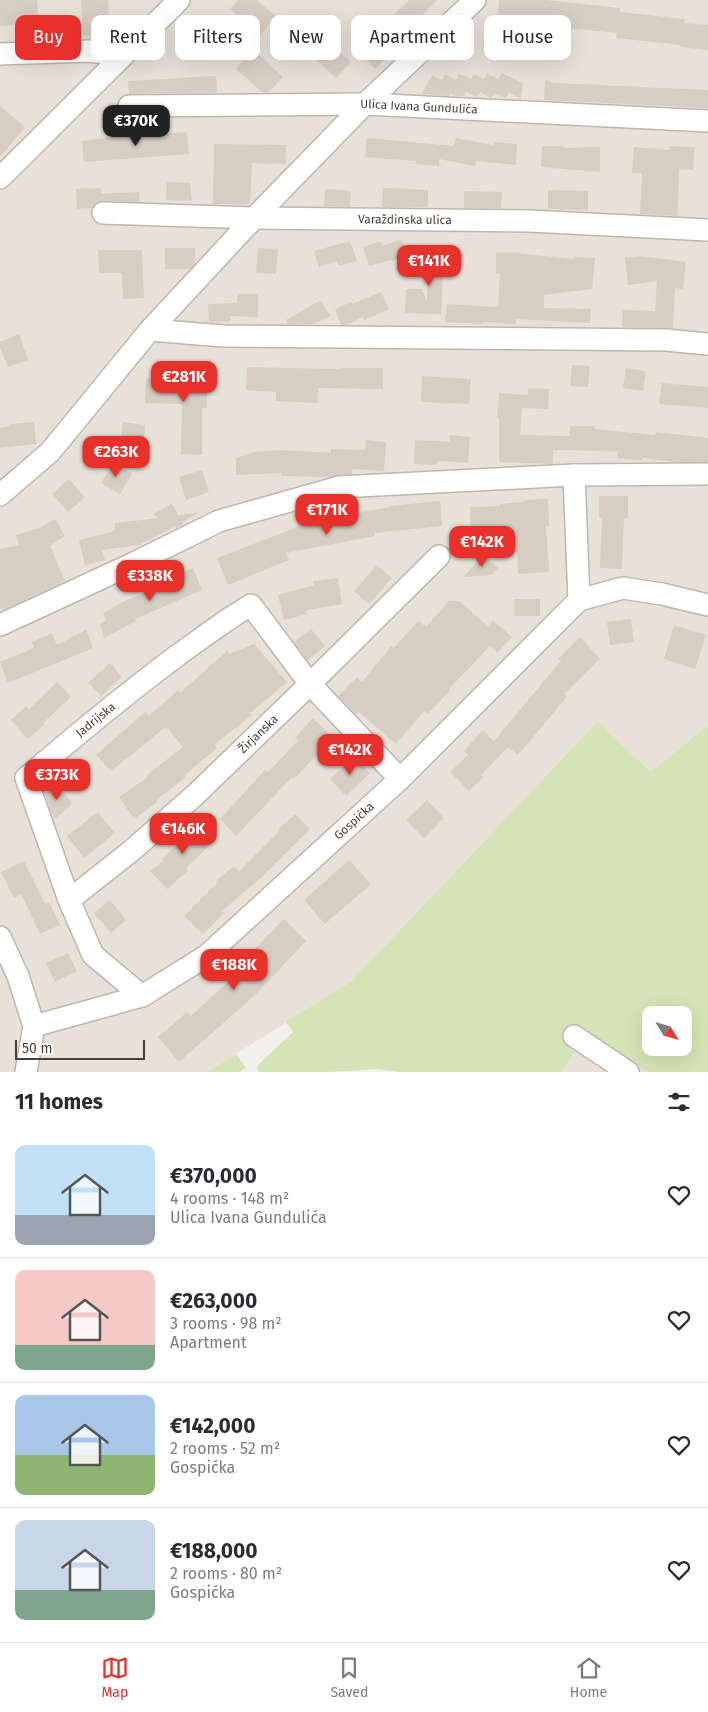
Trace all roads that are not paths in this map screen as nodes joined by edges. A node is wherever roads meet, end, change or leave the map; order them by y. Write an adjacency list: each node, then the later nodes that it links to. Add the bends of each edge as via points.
1 (179, 0): 3 (street)
2 (475, 0): 7 (street)
3 (164, 15)
4 (91, 51): 5 (street)
5 (0, 54)
6 (119, 60): 10 (street)
7 (365, 104): 8 (street, Ulica Ivana Gundulića); 9 (street, Ulica Ivana Gundulića); 12 (street)
8 (129, 106)
9 (708, 121)
10 (0, 178)
11 (103, 213): 12 (street, Varaždinska ulica)
12 (254, 218): 13 (street, Varaždinska ulica, via 529,221); 14 (street)
13 (708, 230)
14 (150, 330): 15 (street, via 223,336 666,340); 18 (street, via 50,452)
15 (708, 344)
16 (706, 474): 17 (street)
17 (574, 475): 20 (street); 22 (street, via 339,487 219,521)
18 (0, 495)
19 (439, 556): 23 (street, Žirjanska)
20 (580, 600): 21 (street, Gospićka, via 623,588); 24 (street, Gospićka)
21 (708, 605)
22 (0, 625)
23 (310, 684): 24 (street); 25 (street, Žirjanska, via 194,796); 25 (street, Jadrijska, via 251,605 148,677 26,778)
24 (400, 779): 27 (street, Gospićka, via 206,956)
25 (69, 900): 27 (street, Jadrijska, via 93,955)
26 (0, 937): 28 (street, via 18,976)
27 (142, 996): 28 (street, Gospićka)
28 (34, 1026): 30 (street)
29 (574, 1036): 31 (street)
30 (26, 1072)
31 (628, 1072)

